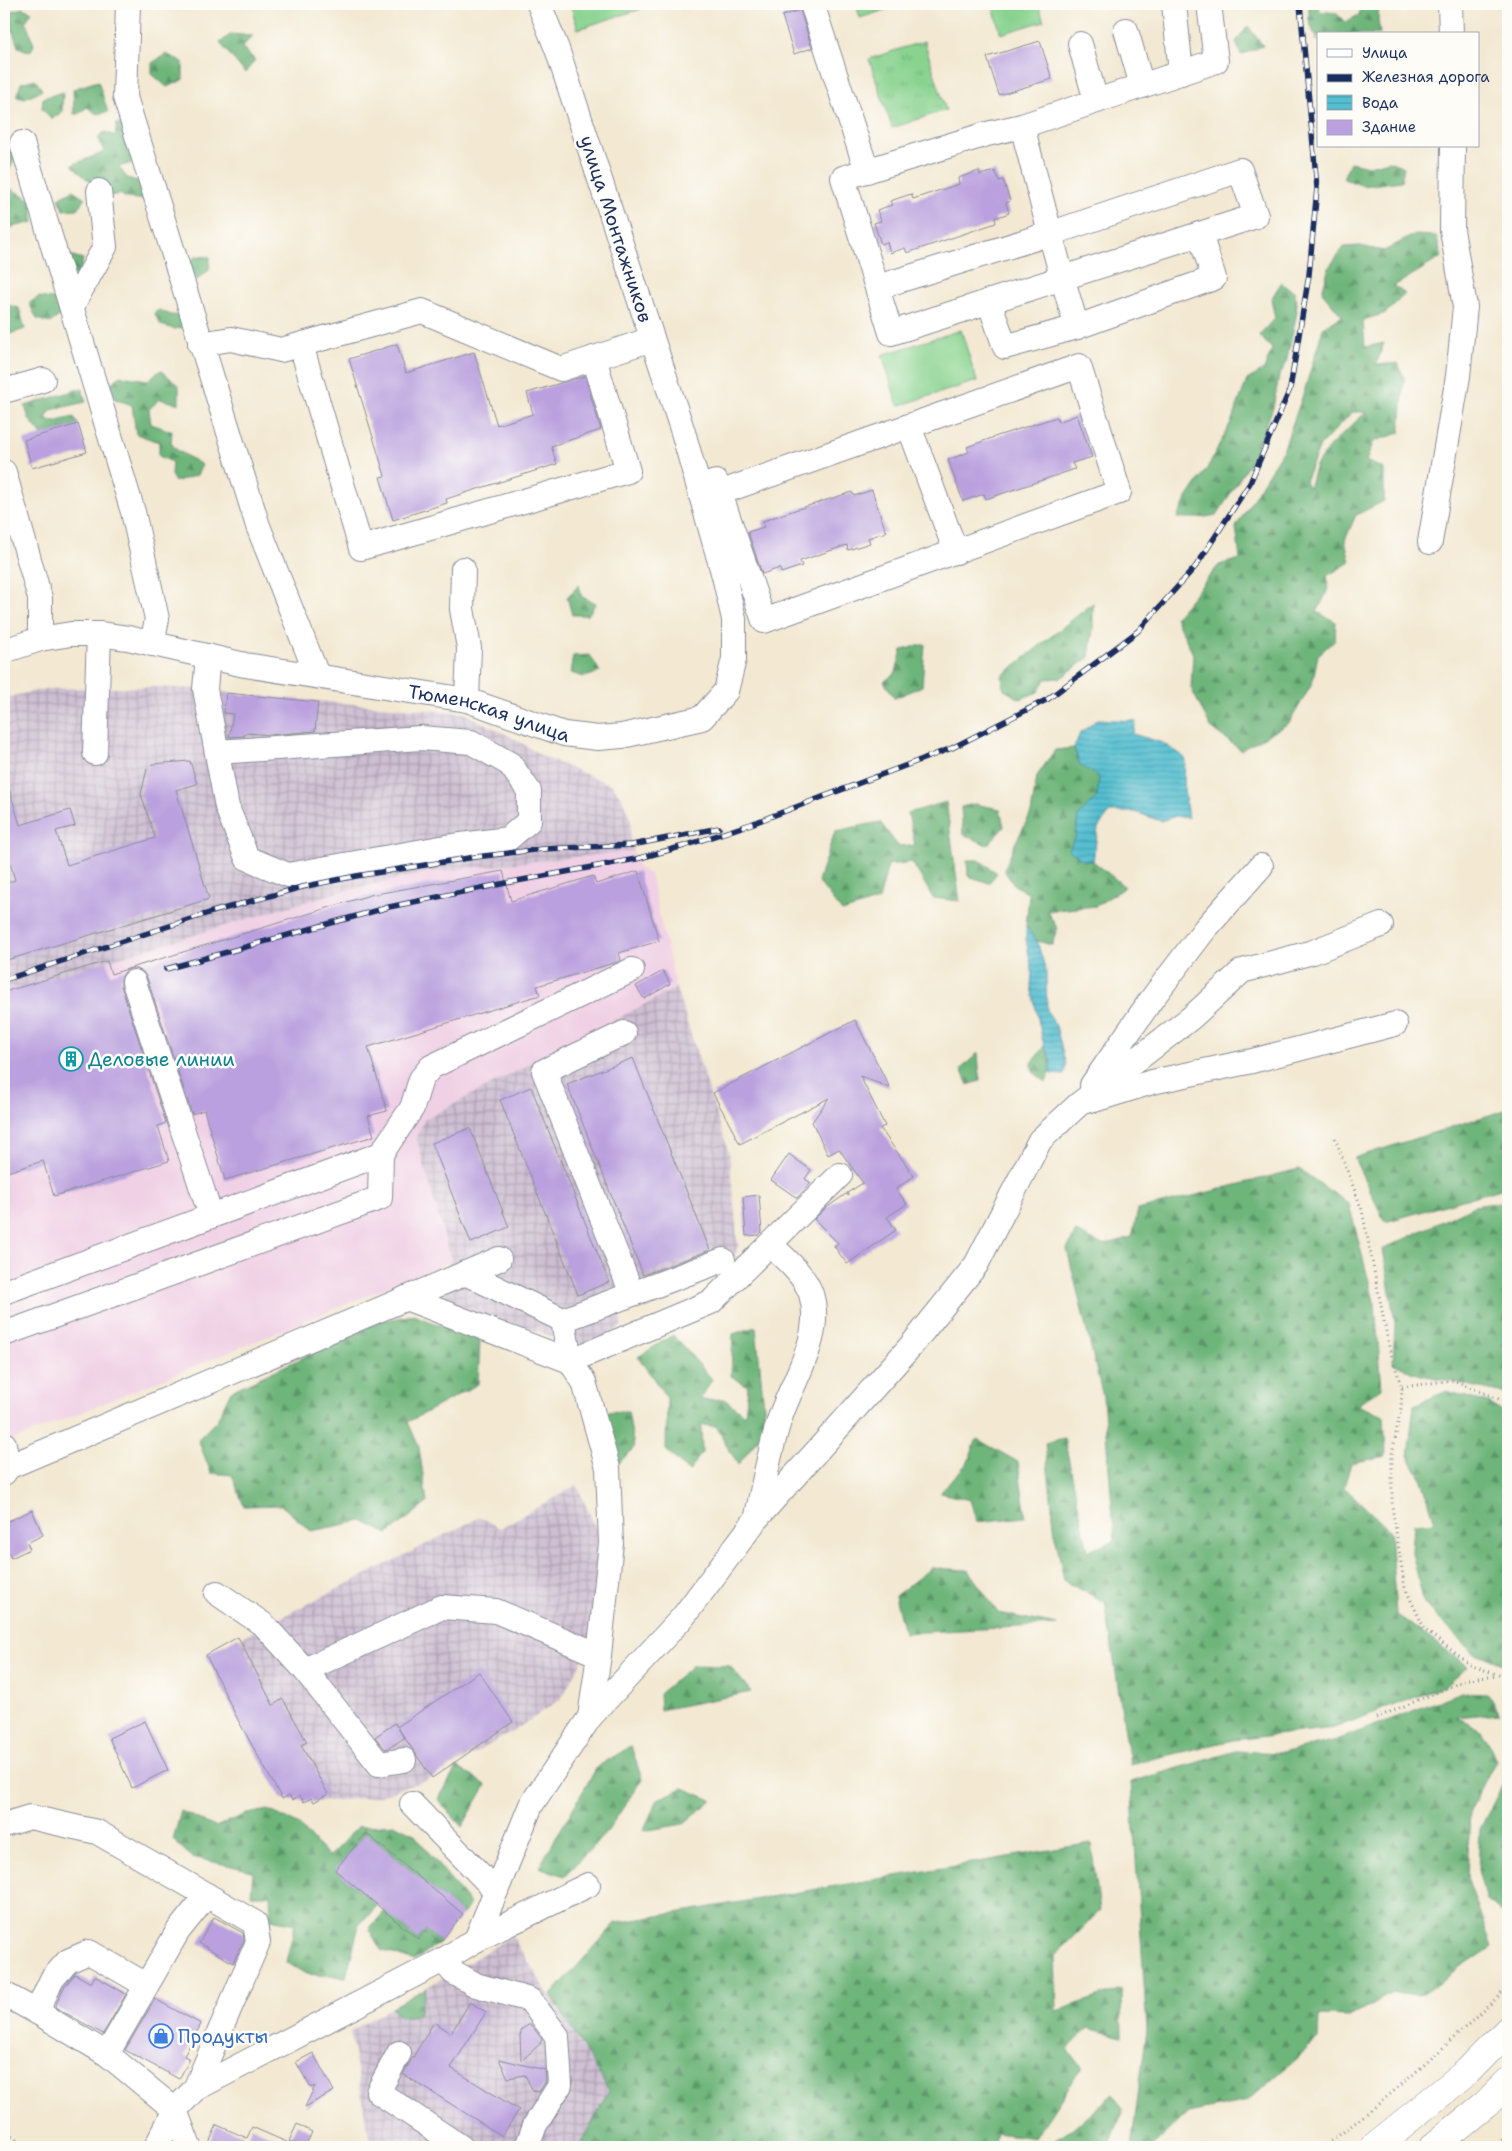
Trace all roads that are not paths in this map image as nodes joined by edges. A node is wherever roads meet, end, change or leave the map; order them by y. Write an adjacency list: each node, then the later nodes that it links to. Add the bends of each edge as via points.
1 (128, 4): 26 (street, via 126,97)
2 (539, 4): 25 (street, улица Монтажников, via 557,49)
3 (812, 4): 16 (street)
4 (1174, 4): 10 (street)
5 (1209, 4): 10 (street, via 1216,61)
6 (1450, 4): 8 (street)
7 (1126, 30): 11 (street)
8 (1451, 32)
9 (1080, 44): 12 (street)
10 (1181, 73): 11 (street)
11 (1142, 86): 12 (street)
12 (1096, 101): 13 (street)
13 (1022, 126): 16 (street); 18 (street)
14 (22, 143): 23 (street)
15 (1453, 148): 35 (street, via 1452,230 1465,307 1458,376)
16 (867, 172): 21 (street, via 843,178)
17 (99, 191): 23 (street, via 105,247)
18 (1052, 233): 19 (street, via 1240,170 1256,216); 20 (street); 21 (street)
19 (1200, 234): 20 (street); 24 (street, via 1214,278)
20 (1061, 278): 22 (street); 24 (street)
21 (878, 287): 22 (street, via 891,333)
22 (989, 301): 24 (street, via 1006,347)
23 (72, 306): 40 (street, via 133,512 157,619)
24 (1077, 327)
25 (652, 339): 28 (street); 32 (street, улица Монтажников)
26 (200, 344): 27 (street, via 231,339 281,350); 43 (street, via 258,526)
27 (301, 345): 28 (street, via 422,311 561,369); 28 (street, via 361,548 628,471)
28 (594, 358)
29 (43, 380): 30 (street)
30 (4, 391)
31 (909, 426): 34 (street); 36 (street); 36 (street, via 1079,366 1120,492)
32 (690, 456): 34 (street, Тюменская улица)
33 (4, 472): 39 (street, via 40,598)
34 (709, 490): 36 (street, via 764,621); 44 (street, Тюменская улица, via 734,620 734,659 726,691 702,718 622,736 598,738 564,734)
35 (1430, 542)
36 (956, 552)
37 (463, 569): 44 (street, via 462,609 469,648)
38 (99, 634): 39 (street, Тюменская улица); 40 (street, Тюменская улица); 46 (street)
39 (40, 639): 41 (street, Тюменская улица)
40 (152, 644): 42 (street, Тюменская улица)
41 (4, 651)
42 (208, 656): 43 (street, Тюменская улица, via 245,665); 45 (street, via 206,689)
43 (317, 675): 44 (street, Тюменская улица)
44 (467, 700)
45 (217, 752): 45 (street, via 227,807 248,858 288,875 508,839 529,821 529,791 510,764 471,742 422,738)
46 (95, 753)
47 (1262, 866): 53 (street, via 1205,929)
48 (1381, 926): 53 (street, via 1313,952 1242,971 1192,1017)
49 (632, 970): 54 (street, via 431,1067 421,1080 412,1108)
50 (134, 982): 56 (street)
51 (1395, 1024): 53 (street, via 1252,1061 1152,1082)
52 (624, 1034): 62 (street, via 544,1070)
53 (1078, 1105): 69 (street, via 1040,1140 976,1265 910,1347)
54 (380, 1154): 56 (street); 65 (street, via 380,1198)
55 (840, 1175): 57 (street)
56 (211, 1216): 61 (street)
57 (770, 1244): 66 (street, via 711,1302); 69 (street, via 801,1275 810,1294 814,1316 810,1340 781,1416)
58 (499, 1259): 60 (street)
59 (723, 1260): 62 (street)
60 (465, 1273): 63 (street); 64 (street)
61 (4, 1292)
62 (632, 1294): 64 (street)
63 (406, 1298): 66 (street); 68 (street)
64 (563, 1320): 66 (street)
65 (4, 1334)
66 (570, 1361): 71 (street, via 584,1382 608,1468 611,1543)
67 (4, 1444): 68 (street)
68 (6, 1470)
69 (757, 1518): 73 (street, via 683,1617)
70 (217, 1592): 72 (street, via 264,1624)
71 (599, 1654): 72 (street, via 496,1611 442,1607); 73 (street)
72 (304, 1670): 74 (street, via 379,1764)
73 (590, 1717): 78 (street, via 531,1805)
74 (404, 1760)
75 (412, 1804): 78 (street)
76 (4, 1825): 79 (street, via 30,1817 98,1832)
77 (588, 1885): 80 (street)
78 (496, 1891): 80 (street)
79 (207, 1895): 82 (street, via 178,1931); 89 (street, via 255,1924 258,1942)
80 (476, 1940): 81 (street)
81 (443, 1960): 89 (street); 94 (street, via 453,1972 476,1985 530,2000 557,2036 560,2085 535,2125)
82 (146, 1986): 84 (street, via 89,1952 68,1961 52,1979); 87 (street)
83 (4, 1994): 84 (street)
84 (37, 2012): 87 (street)
85 (1508, 2030): 95 (main road, via 1467,2072)
86 (399, 2053): 93 (street, via 378,2092)
87 (106, 2054): 90 (street)
88 (1508, 2082): 96 (main road)
89 (195, 2089): 90 (street)
90 (175, 2110): 91 (street); 92 (street)
91 (156, 2147)
92 (189, 2147)
93 (461, 2147)
94 (527, 2147)
95 (1374, 2147)
96 (1433, 2147)

